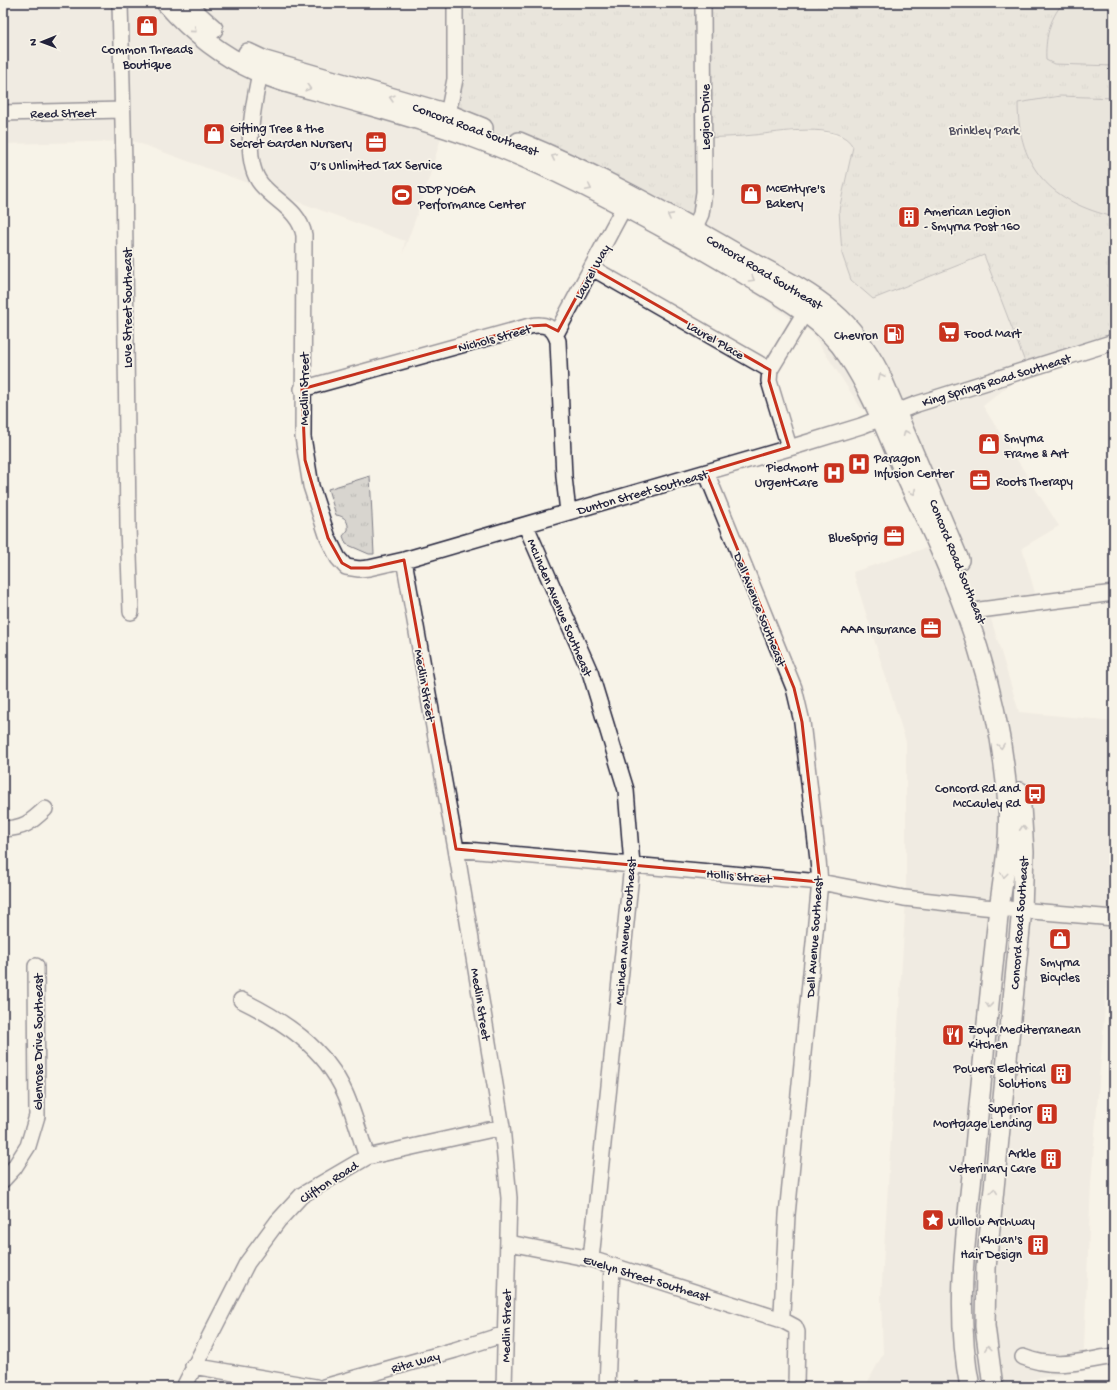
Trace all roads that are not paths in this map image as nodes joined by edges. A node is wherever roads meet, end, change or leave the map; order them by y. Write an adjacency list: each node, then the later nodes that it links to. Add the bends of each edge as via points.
1 (120, 3): 7 (street, Love Street Southeast)
2 (166, 3): 6 (main road, Concord Road Southeast, one-way to 6, via 203,38)
3 (184, 3): 9 (main road, Concord Road Southeast, one-way to 3, via 265,61 219,34)
4 (455, 3): 9 (street, via 455,79)
5 (703, 3): 11 (street, Legion Drive, via 704,192 701,214)
6 (260, 73): 10 (main road, Concord Road Southeast, one-way to 10, via 479,140 567,177); 17 (street, Medlin Street, via 250,152 254,174 261,185 294,214 302,226 304,235)
7 (122, 110): 8 (street, Reed Street); 26 (street, Love Street Southeast)
8 (3, 113)
9 (448, 114): 11 (main road, Concord Road Southeast, one-way to 9, via 583,170)
10 (624, 207): 12 (street, Laurel Way); 13 (main road, Concord Road Southeast, one-way to 13, via 772,290)
11 (694, 229): 18 (main road, Concord Road Southeast, one-way to 11, via 877,368 848,326 832,311 794,286)
12 (592, 268): 14 (street, Laurel Way); 16 (street, Laurel Place)
13 (805, 312): 16 (street, Concord Road Southeast); 18 (main road, Concord Road Southeast, via 831,333)
14 (556, 334): 17 (street, Nichols Street, via 546,325 530,326); 21 (street)
15 (1114, 342): 18 (street, King Springs Road Southeast)
16 (770, 370): 19 (street, via 769,381)
17 (302, 389): 23 (street, Medlin Street, via 303,437 311,486 328,538 338,558 346,566 359,569)
18 (888, 415): 19 (street, Dunton Street Southeast); 25 (main road, Concord Road Southeast, one-way to 18); 32 (main road, Concord Road Southeast, one-way to 32, via 968,614 990,689 998,725 1008,809)
19 (789, 448): 20 (street, Dunton Street Southeast)
20 (706, 472): 21 (street, Dunton Street Southeast); 31 (street, Dell Avenue Southeast, via 794,688 802,722)
21 (568, 512): 22 (street, Dunton Street Southeast)
22 (526, 526): 23 (street, Dunton Street Southeast); 30 (street, McLinden Avenue Southeast, via 590,672 626,790)
23 (404, 560): 29 (street, Medlin Street)
24 (1114, 594): 25 (street)
25 (980, 610): 33 (main road, Concord Road Southeast, one-way to 25, via 1022,824 1014,749 1002,686)
26 (131, 612)
27 (45, 809): 28 (street, via 35,819 19,828)
28 (3, 829)
29 (456, 849): 30 (street, Hollis Street); 37 (street, Medlin Street)
30 (632, 865): 31 (street, Hollis Street); 41 (street, McLinden Avenue Southeast)
31 (820, 882): 32 (street, Hollis Street, via 904,898); 43 (street, Dell Avenue Southeast, via 787,1216)
32 (999, 908): 33 (street, Hollis Street); 54 (main road, Concord Road Southeast, one-way to 54, via 963,1264 962,1335)
33 (1022, 909): 34 (street, Hollis Street); 55 (main road, Concord Road Southeast, one-way to 33, via 985,1326 986,1268)
34 (1114, 918)
35 (36, 966): 39 (street, Glenrose Drive Southeast, via 37,1116 28,1146)
36 (241, 1000): 38 (street, via 270,1015 312,1045 326,1062 345,1093)
37 (502, 1127): 38 (street, Clifton Road); 40 (street, Medlin Street, via 509,1198)
38 (367, 1156): 47 (street, Clifton Road, via 302,1195 278,1221 247,1263)
39 (3, 1180)
40 (509, 1243): 41 (street, Evelyn Street Southeast); 44 (street, Medlin Street, via 505,1286)
41 (591, 1259): 42 (street, Evelyn Street Southeast)
42 (612, 1266): 43 (street, Evelyn Street Southeast); 52 (street)
43 (782, 1320): 53 (street, via 795,1327 797,1332)
44 (505, 1334): 50 (street, Rita Way); 51 (street, Medlin Street)
45 (1114, 1356): 46 (street, via 1053,1365)
46 (1024, 1357)
47 (193, 1366): 48 (street, Clifton Road); 49 (street)
48 (184, 1387)
49 (316, 1387)
50 (324, 1387)
51 (504, 1387)
52 (607, 1387)
53 (796, 1387)
54 (970, 1387)
55 (993, 1387)

